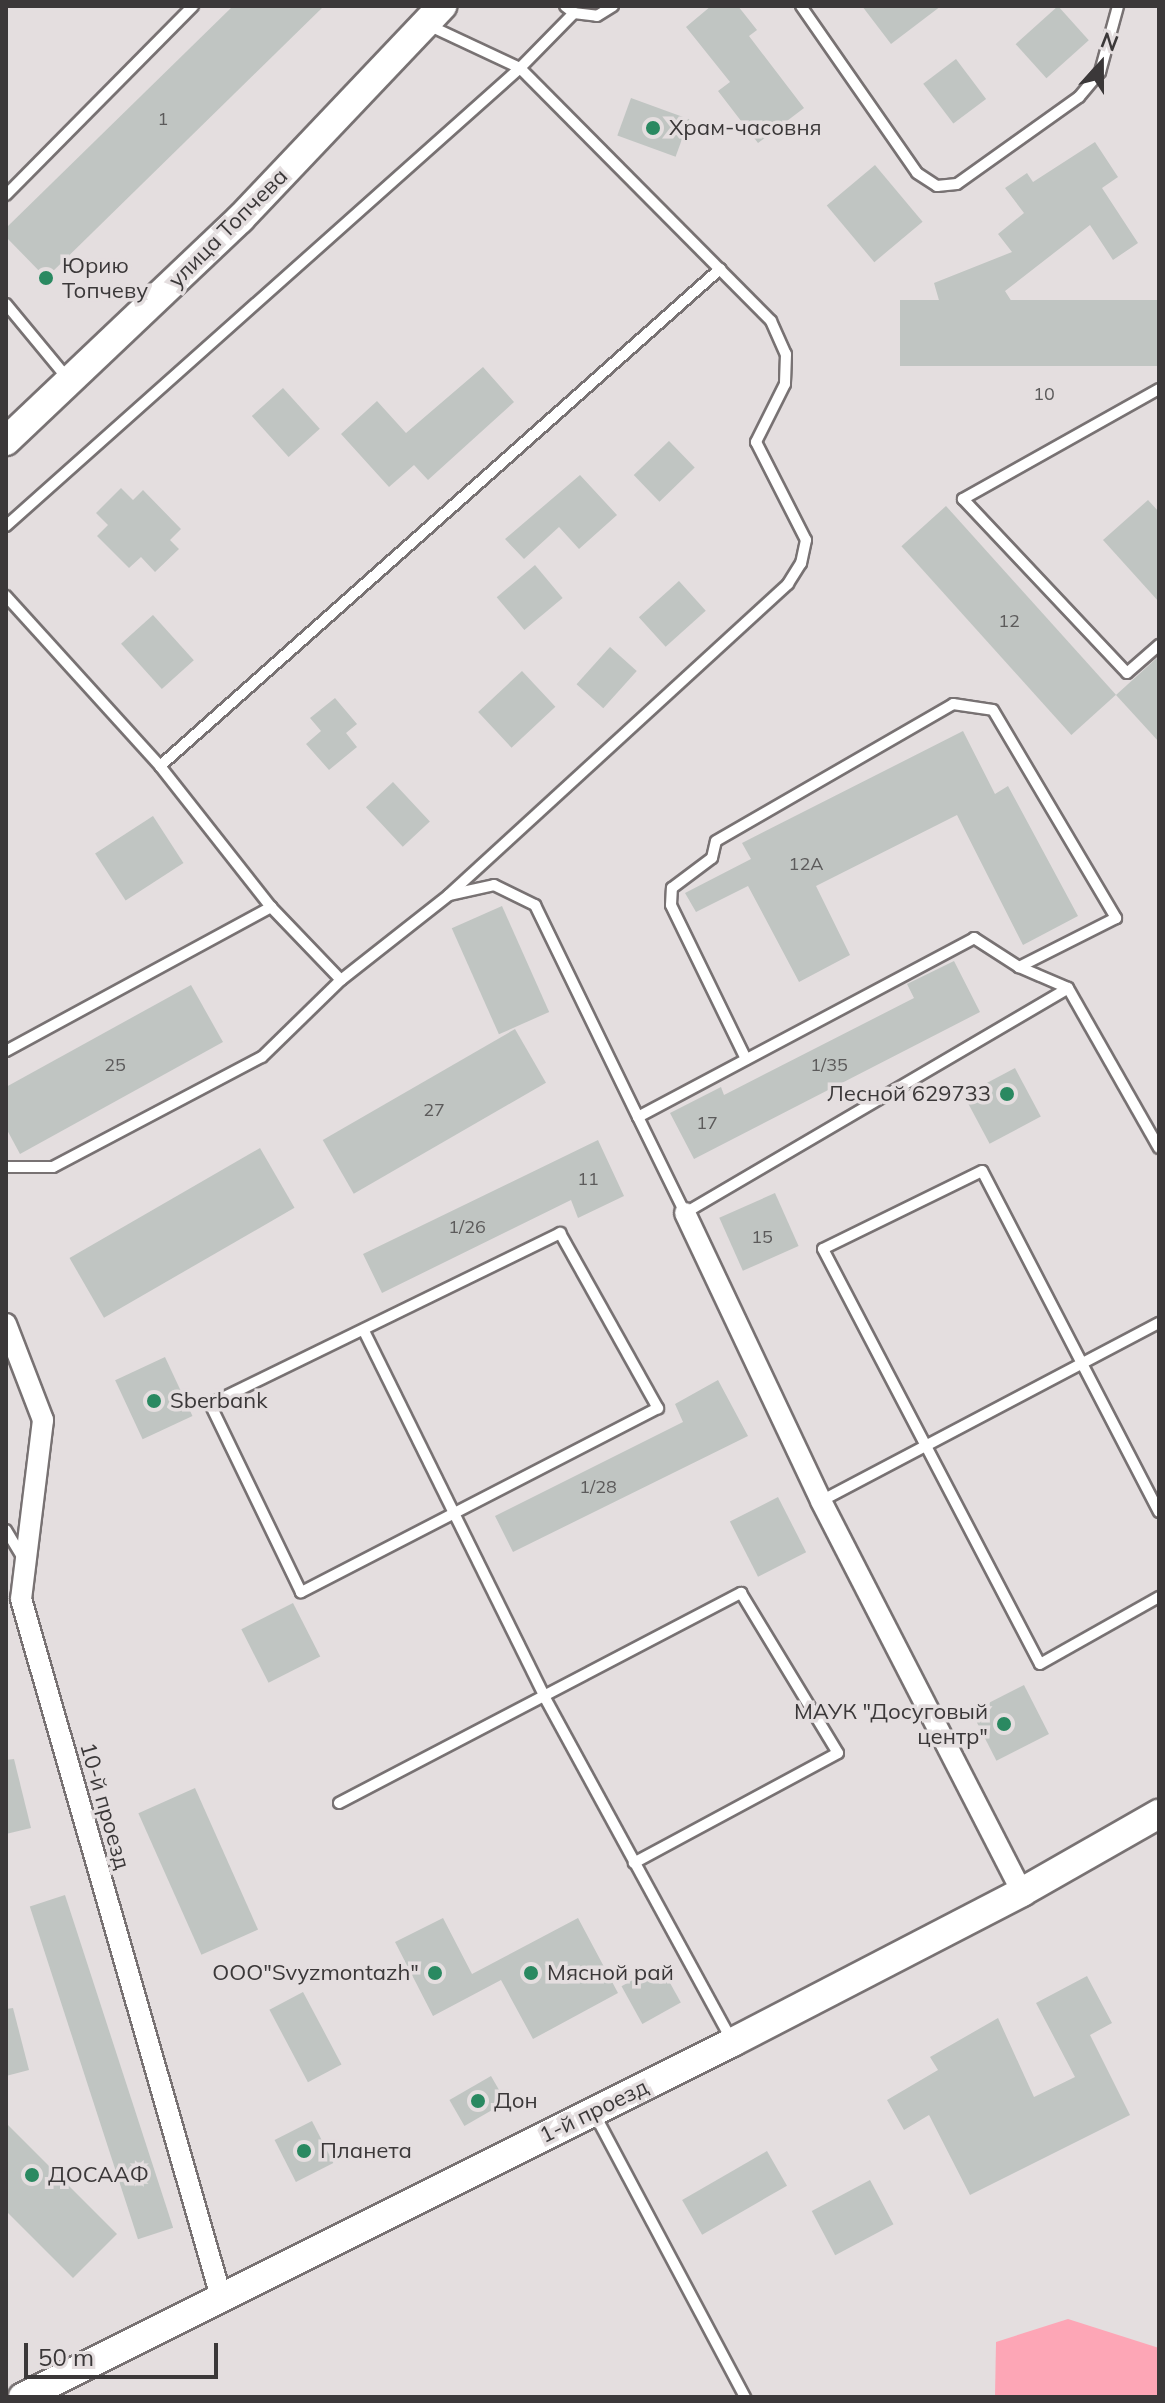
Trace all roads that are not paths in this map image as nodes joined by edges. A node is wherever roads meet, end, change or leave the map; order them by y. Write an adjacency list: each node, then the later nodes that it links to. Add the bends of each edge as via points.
1 (193, 6): 8 (lane)
2 (613, 6): 5 (lane, via 597,16)
3 (801, 6): 4 (lane, via 917,173 937,186 957,184 1079,97 1104,62)
4 (1118, 6)
5 (569, 10): 7 (lane)
6 (434, 15): 7 (lane); 11 (street, улица Топчева, via 240,219)
7 (520, 68): 9 (lane); 14 (lane)
8 (6, 195)
9 (720, 269): 17 (lane); 18 (lane, via 771,321 786,354 785,384 756,442 806,540 801,563 788,584)
10 (6, 304): 11 (lane)
11 (70, 380): 13 (street, улица Топчева)
12 (1159, 389): 16 (lane, via 963,499 1127,673)
13 (6, 441)
14 (6, 526)
15 (6, 596): 17 (lane)
16 (1159, 645)
17 (160, 766): 19 (lane)
18 (449, 895): 21 (lane); 25 (lane, via 494,885 535,905)
19 (271, 907): 21 (lane); 23 (lane)
20 (1019, 967): 22 (lane); 24 (lane, via 974,938); 24 (lane, via 1116,918 993,710 953,704 716,841 712,858 672,888 671,905)
21 (341, 980): 27 (lane, via 262,1057 53,1167)
22 (1068, 988): 26 (lane); 28 (lane)
23 (6, 1051)
24 (746, 1059): 25 (lane)
25 (638, 1117): 28 (lane)
26 (1157, 1140)
27 (6, 1167)
28 (685, 1213): 34 (street)
29 (1159, 1323): 32 (lane)
30 (6, 1324): 38 (street, 10-й проезд, via 43,1420)
31 (364, 1331): 36 (lane); 36 (lane, via 210,1404 301,1592); 36 (lane, via 560,1233 658,1408)
32 (1084, 1365): 33 (lane); 33 (lane, via 982,1171 823,1249); 35 (lane)
33 (925, 1447): 34 (lane); 39 (lane, via 1040,1664)
34 (821, 1501): 44 (street)
35 (1159, 1512)
36 (456, 1516): 40 (lane)
37 (6, 1530): 38 (lane)
38 (26, 1563): 47 (street, 10-й проезд, via 21,1599)
39 (1159, 1597)
40 (544, 1696): 41 (lane); 43 (lane); 43 (lane, via 741,1593 838,1753)
41 (339, 1803)
42 (1159, 1814): 44 (street, 1-й проезд)
43 (634, 1863): 45 (lane)
44 (1022, 1892): 45 (street, 1-й проезд)
45 (733, 2042): 46 (street, 1-й проезд)
46 (593, 2111): 47 (street, 1-й проезд); 49 (lane)
47 (221, 2297): 48 (street, 1-й проезд)
48 (23, 2397)
49 (745, 2397)

